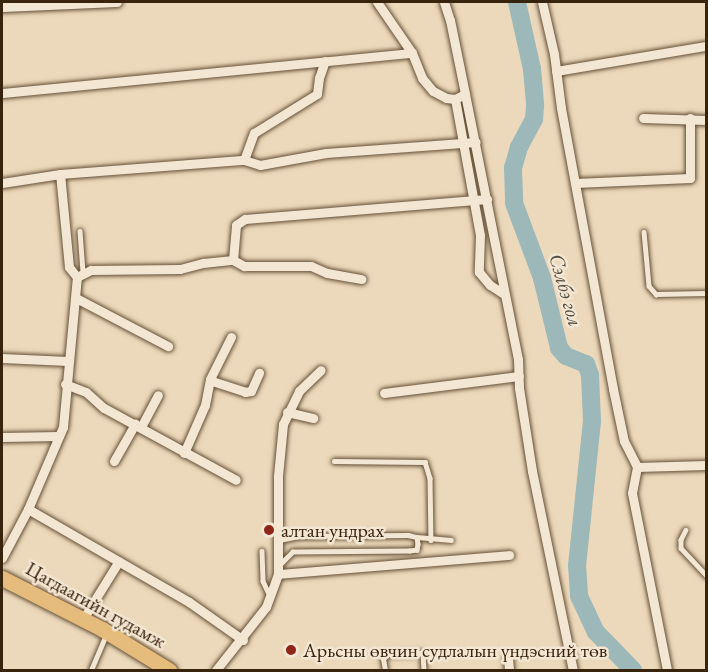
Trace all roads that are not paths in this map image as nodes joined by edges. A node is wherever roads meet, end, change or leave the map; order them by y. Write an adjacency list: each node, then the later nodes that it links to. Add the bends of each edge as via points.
1 (117, 2): 5 (street)
2 (377, 2): 7 (street)
3 (444, 2): 11 (street)
4 (542, 2): 9 (street)
5 (2, 7)
6 (706, 46): 9 (street)
7 (412, 53): 8 (street, via 391,58); 12 (street, via 422,78 433,91)
8 (325, 61): 10 (street); 18 (street, via 317,94 254,133)
9 (556, 71): 21 (street)
10 (2, 93)
11 (465, 94): 12 (street); 16 (street)
12 (454, 99): 17 (street)
13 (643, 118): 14 (street)
14 (690, 118): 15 (street); 21 (street, via 690,178)
15 (706, 120)
16 (476, 142): 17 (street); 22 (street)
17 (461, 144): 18 (street, via 336,152 260,165); 23 (street)
18 (244, 160): 19 (street)
19 (60, 174): 20 (street); 27 (street, via 69,267)
20 (2, 183)
21 (575, 183): 52 (street, via 617,410 624,441)
22 (487, 199): 23 (street); 30 (street)
23 (473, 200): 26 (street, via 245,219 236,225); 30 (street, via 480,235 478,272)
24 (80, 231): 27 (lane)
25 (644, 231): 29 (lane, via 649,286 656,294)
26 (233, 260): 27 (street, via 180,269 138,268); 28 (street, via 244,266 311,266)
27 (80, 275): 31 (street)
28 (361, 279)
29 (706, 293)
30 (504, 294): 38 (street)
31 (76, 298): 33 (street); 35 (street)
32 (231, 337): 39 (street)
33 (168, 346)
34 (2, 358): 35 (street)
35 (68, 361): 40 (street)
36 (321, 370): 43 (street, via 299,391)
37 (259, 373): 39 (street, via 251,391)
38 (519, 376): 41 (street); 78 (street, via 532,471)
39 (212, 381): 48 (street)
40 (65, 384): 45 (street, via 86,392 98,405); 46 (street)
41 (384, 393)
42 (158, 395): 45 (street)
43 (287, 412): 44 (street); 59 (street, via 278,476)
44 (313, 418)
45 (138, 425): 48 (street); 49 (street)
46 (59, 436): 47 (street); 54 (street)
47 (2, 437)
48 (184, 453): 53 (street)
49 (114, 461)
50 (334, 461): 57 (lane, via 427,464)
51 (706, 465): 52 (street)
52 (637, 467): 79 (street, via 632,493)
53 (236, 480)
54 (28, 509): 62 (street); 63 (street)
55 (686, 530): 65 (lane, via 681,548)
56 (417, 537): 57 (lane); 59 (lane, via 299,536); 64 (lane, via 417,550 293,552)
57 (431, 540): 58 (lane)
58 (451, 540)
59 (276, 541): 64 (street)
60 (262, 551): 67 (lane, via 262,581)
61 (509, 555): 64 (street)
62 (2, 558)
63 (119, 561): 68 (street); 70 (street, via 189,602)
64 (278, 571): 67 (street)
65 (706, 575)
66 (2, 578): 68 (main road, Цагдаагийн гудамж)
67 (270, 597): 70 (street)
68 (83, 619): 69 (main road, Цагдаагийн гудамж)
69 (107, 632): 72 (lane); 73 (main road, Цагдаагийн гудамж)
70 (243, 640): 74 (street)
71 (508, 658): 77 (street)
72 (91, 670)
73 (169, 670)
74 (216, 670)
75 (385, 670): 76 (lane, via 383,659 387,654 421,653)
76 (424, 670)
77 (509, 670)
78 (573, 670)
79 (667, 670)

